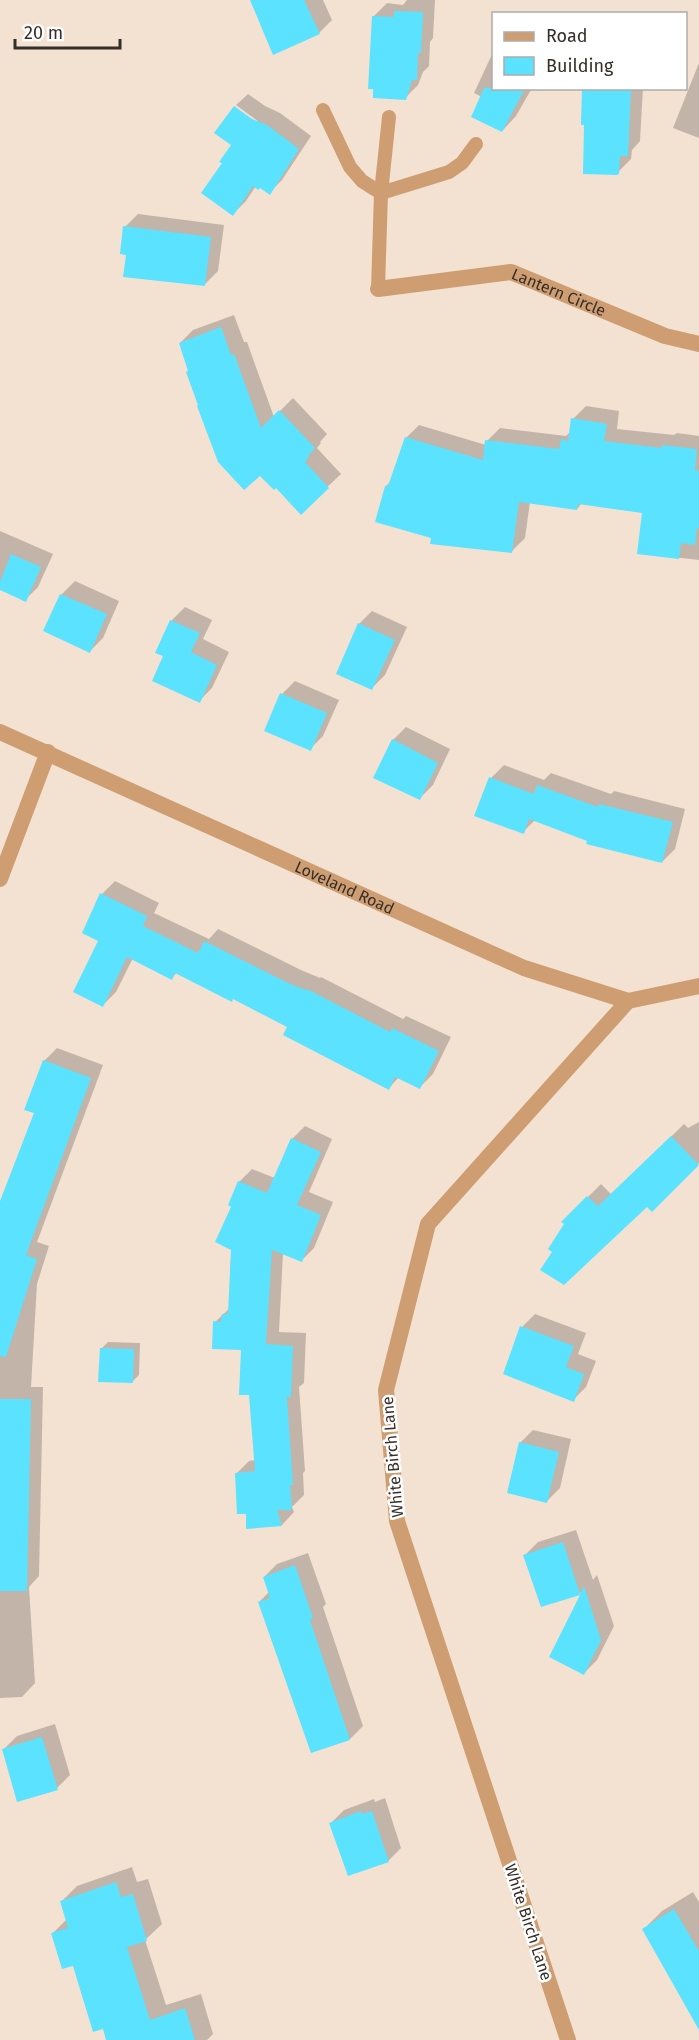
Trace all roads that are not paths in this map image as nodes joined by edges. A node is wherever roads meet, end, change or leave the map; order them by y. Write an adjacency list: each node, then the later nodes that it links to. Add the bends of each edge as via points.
1 (323, 110): 4 (lane, via 350,167 362,181)
2 (389, 117): 4 (lane)
3 (476, 144): 4 (lane, via 462,163 449,172)
4 (381, 193): 5 (lane)
5 (378, 290): 6 (street, Lantern Circle, via 511,272 665,336)
6 (699, 344)
7 (0, 732): 8 (street, Loveland Road)
8 (48, 753): 9 (street); 11 (street, Loveland Road, via 524,968)
9 (0, 879)
10 (699, 986): 11 (street, Loveland Road)
11 (628, 1001): 12 (street, White Birch Lane, via 428,1224 386,1390 397,1521)
12 (568, 2040)

